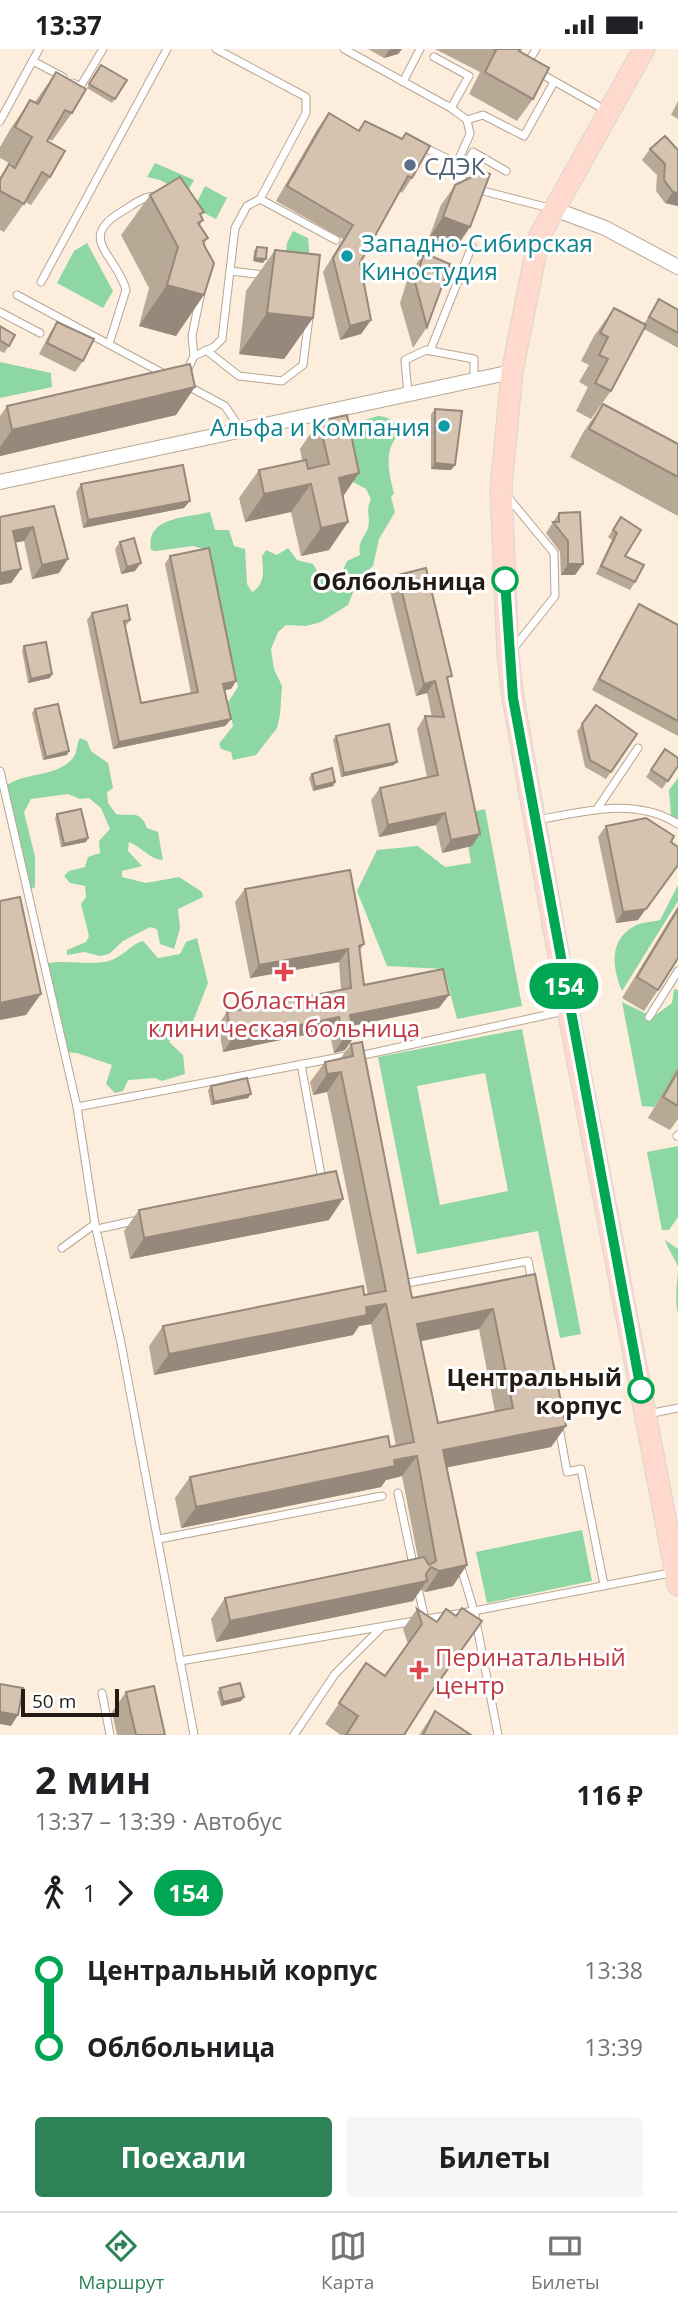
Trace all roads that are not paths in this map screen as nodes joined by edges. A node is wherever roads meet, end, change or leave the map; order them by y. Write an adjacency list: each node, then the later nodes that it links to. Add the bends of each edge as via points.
1 (39, 49): 10 (lane)
2 (103, 49): 10 (lane, via 80,87)
3 (167, 49): 28 (lane)
4 (216, 49): 20 (lane, via 306,97 306,113)
5 (344, 49): 11 (lane)
6 (420, 49): 11 (lane)
7 (536, 49): 12 (lane, via 526,65)
8 (644, 49): 14 (main road)
9 (434, 57): 13 (lane, via 469,76)
10 (33, 61): 16 (lane)
11 (403, 82): 13 (lane)
12 (554, 82): 14 (lane); 15 (lane, via 524,136 484,115)
13 (451, 108): 15 (lane)
14 (608, 111): 22 (main road)
15 (467, 120): 19 (lane, via 470,134)
16 (0, 121)
17 (423, 147): 19 (lane, via 446,158)
18 (506, 171): 19 (lane, via 473,152)
19 (456, 175): 22 (lane, via 483,191)
20 (260, 199): 23 (lane); 26 (lane, via 247,206 235,228)
21 (165, 202): 34 (lane, via 157,196 145,198 100,229 101,244 126,290)
22 (554, 209): 25 (street, via 605,228); 38 (main road, via 539,237)
23 (336, 240)
24 (472, 246): 36 (lane)
25 (678, 267)
26 (230, 271): 27 (lane); 35 (lane, via 222,339)
27 (275, 277)
28 (41, 282)
29 (200, 286): 37 (lane, via 202,299 192,336)
30 (17, 295): 34 (lane)
31 (310, 306): 35 (lane, via 303,365 282,381 239,376)
32 (0, 312): 33 (lane)
33 (40, 333)
34 (108, 344): 39 (lane)
35 (206, 350): 37 (lane)
36 (430, 351): 40 (lane, via 474,359); 41 (lane, via 405,360)
37 (194, 356): 42 (lane, via 181,383 225,406)
38 (512, 372): 40 (street); 44 (main road)
39 (169, 376)
40 (474, 380): 41 (street)
41 (408, 394): 42 (street)
42 (241, 430): 43 (street)
43 (0, 482)
44 (500, 489): 45 (main road); 45 (lane, via 554,553 555,596)
45 (508, 655): 49 (main road)
46 (638, 748): 48 (lane)
47 (0, 771): 57 (lane)
48 (597, 809): 49 (lane); 50 (lane, via 643,809)
49 (534, 821): 52 (main road)
50 (678, 824)
51 (678, 971): 53 (lane)
52 (569, 1010): 54 (lane); 65 (main road)
53 (649, 1017)
54 (359, 1054): 55 (lane); 56 (lane)
55 (301, 1064): 57 (lane); 58 (lane, via 322,1182)
56 (361, 1065)
57 (76, 1107): 60 (lane)
58 (309, 1185)
59 (152, 1217): 60 (lane)
60 (99, 1226): 61 (lane); 69 (lane)
61 (62, 1248)
62 (399, 1271): 63 (lane, via 402,1285 528,1261)
63 (533, 1288)
64 (678, 1408): 65 (lane)
65 (645, 1414): 71 (main road)
66 (558, 1421): 73 (lane, via 567,1472 581,1469)
67 (398, 1493): 72 (lane)
68 (382, 1496): 69 (lane)
69 (159, 1539): 78 (lane)
70 (456, 1551): 75 (lane)
71 (677, 1579): 73 (lane)
72 (416, 1580)
73 (604, 1585): 75 (lane)
74 (419, 1593): 76 (lane)
75 (474, 1611): 76 (lane); 83 (lane)
76 (425, 1619): 77 (lane)
77 (383, 1626): 78 (lane); 82 (lane, via 335,1674)
78 (180, 1661): 81 (lane)
79 (102, 1693): 80 (lane)
80 (110, 1735)
81 (194, 1735)
82 (294, 1735)
83 (498, 1735)

